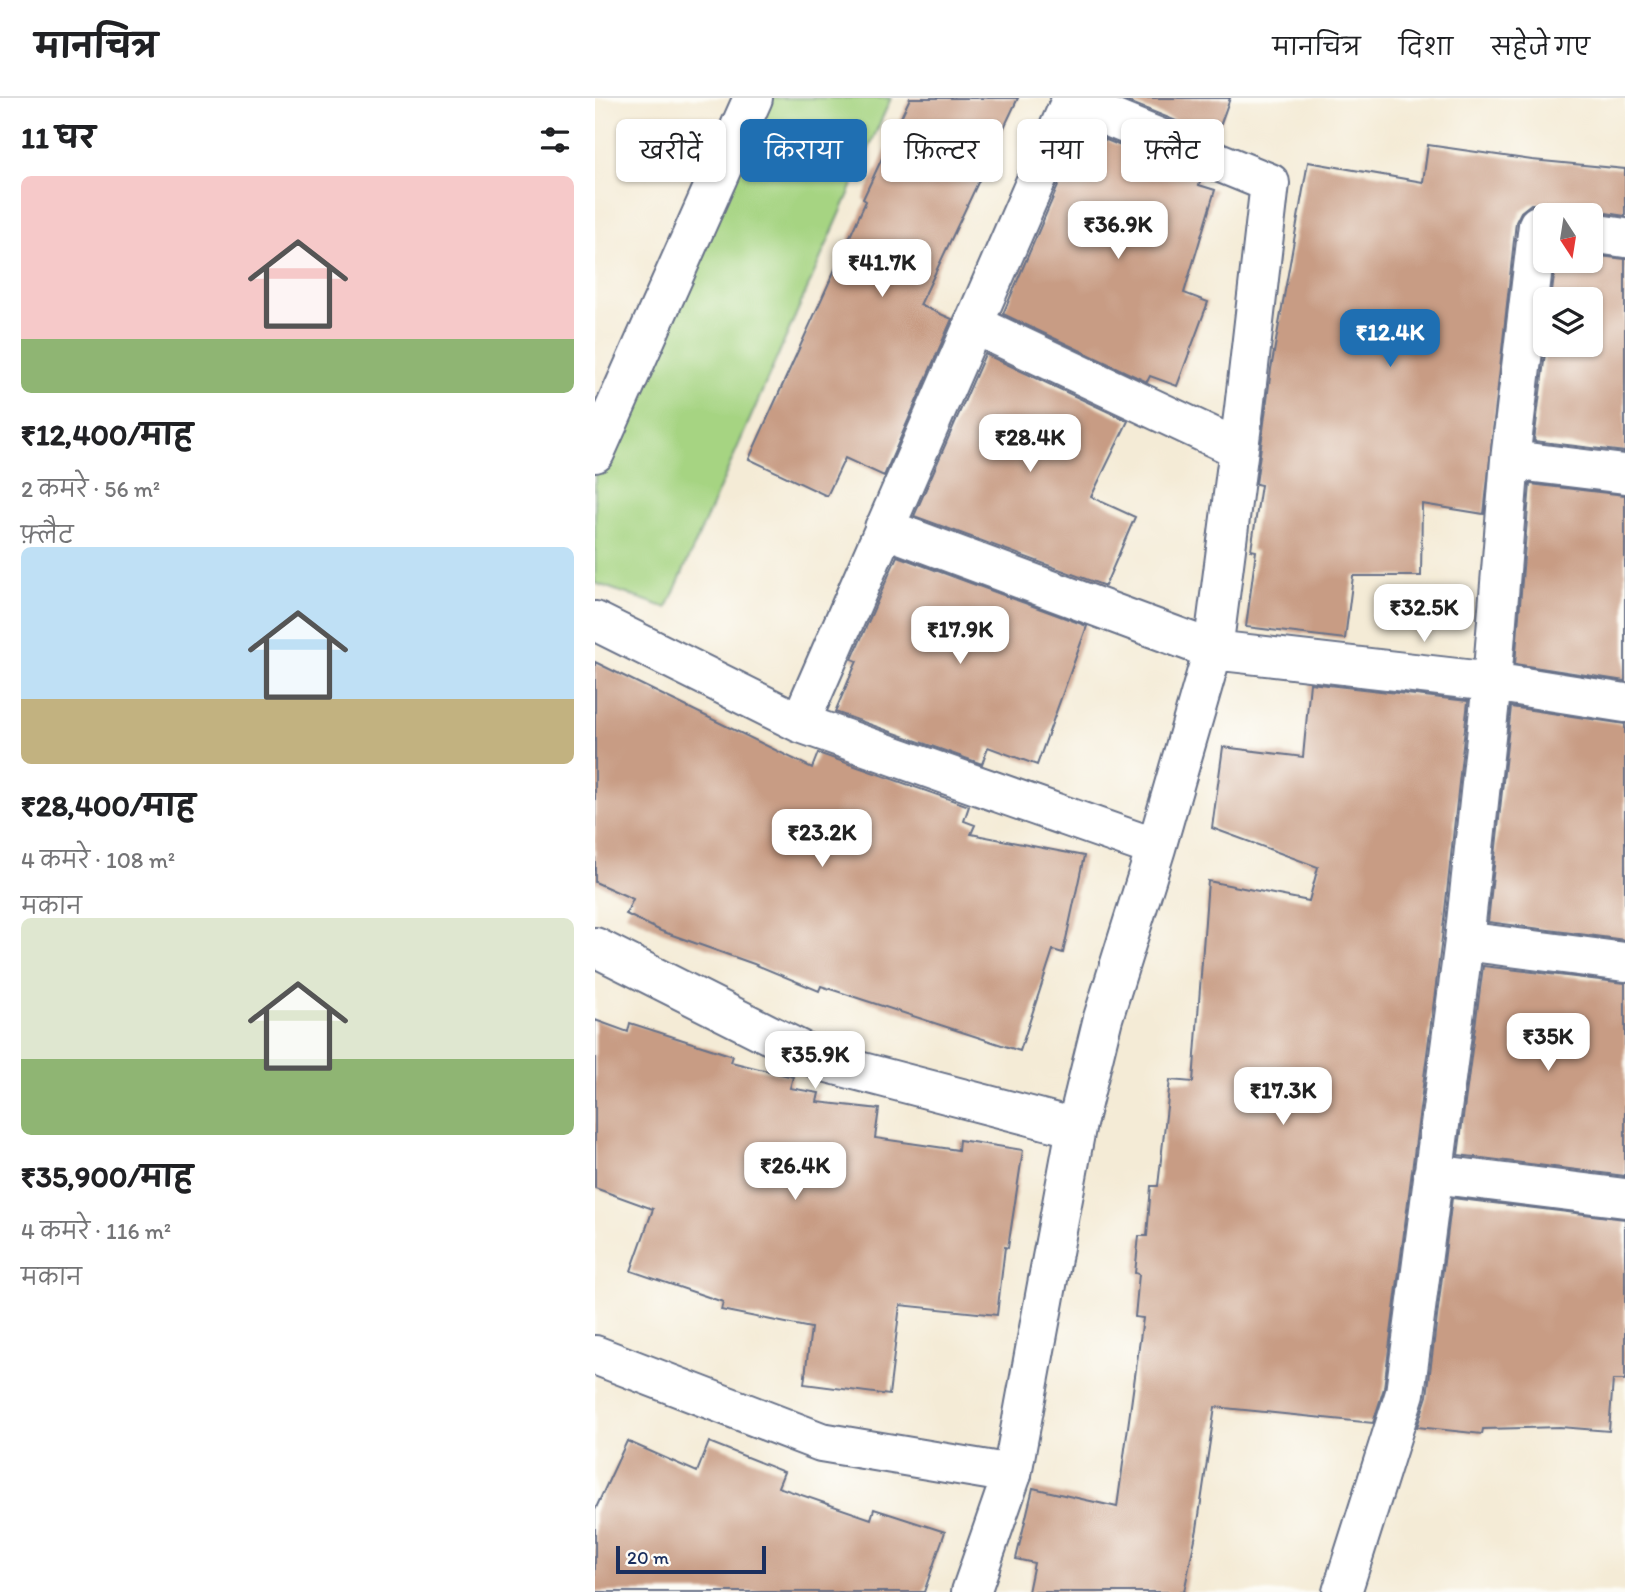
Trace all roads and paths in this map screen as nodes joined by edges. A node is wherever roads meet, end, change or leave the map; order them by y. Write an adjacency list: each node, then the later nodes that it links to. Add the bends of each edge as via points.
1 (753, 98): 8 (street)
2 (1071, 100): 6 (street); 7 (street, via 1270,183)
3 (1603, 235): 4 (street)
4 (1625, 238)
5 (1533, 268): 9 (street)
6 (973, 324): 7 (street); 11 (street)
7 (1240, 449): 13 (street)
8 (595, 453)
9 (1510, 460): 10 (street); 14 (street)
10 (1625, 474)
11 (884, 528): 13 (street); 16 (street)
12 (595, 621): 16 (street)
13 (1213, 650): 14 (street); 17 (street)
14 (1492, 682): 15 (street); 18 (street)
15 (1625, 703)
16 (800, 723): 17 (street)
17 (1156, 848): 21 (street, via 1103,1018)
18 (1464, 941): 20 (street); 22 (street)
19 (595, 947): 21 (street, via 824,1062)
20 (1625, 962)
21 (1076, 1128): 25 (street)
22 (1433, 1174): 23 (street); 27 (street, via 1405,1393)
23 (1625, 1198)
24 (595, 1355): 25 (street, via 821,1442)
25 (1012, 1474): 26 (street)
26 (971, 1592)
27 (1342, 1592)

